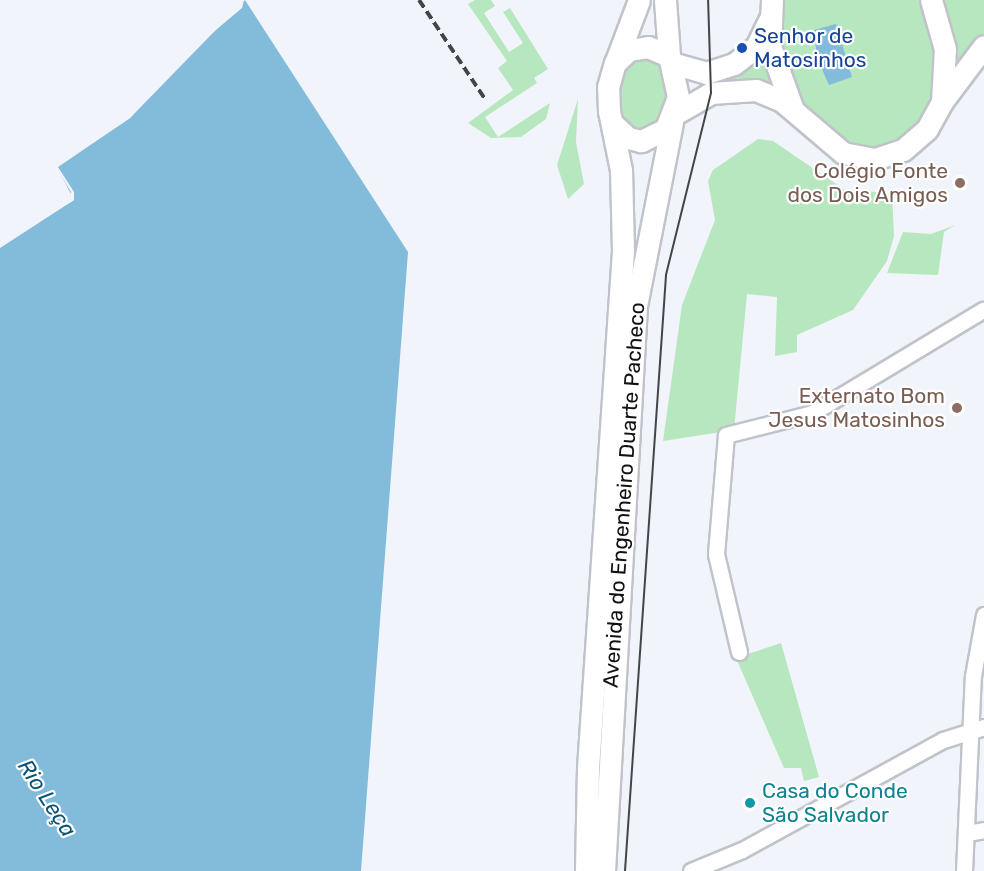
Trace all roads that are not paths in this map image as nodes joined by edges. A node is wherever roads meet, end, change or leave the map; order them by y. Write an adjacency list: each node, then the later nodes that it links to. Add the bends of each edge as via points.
1 (639, 0): 7 (main road)
2 (665, 0): 6 (main road)
3 (931, 0): 8 (main road, via 945,49)
4 (771, 9): 6 (main road, via 756,47 734,64 706,73); 9 (main road, via 776,70)
5 (984, 46): 8 (main road)
6 (670, 60): 7 (main road, via 638,47); 10 (main road, via 678,82)
7 (615, 63): 11 (main road, via 608,100)
8 (942, 102): 9 (main road, via 918,140 875,159 843,153)
9 (797, 116): 10 (main road, via 774,96 740,89 711,93)
10 (673, 118): 11 (main road, via 655,138 641,141 628,138); 19 (main road, Avenida do Engenheiro Duarte Pacheco, via 636,306)
11 (612, 123): 18 (main road, Avenida do Engenheiro Duarte Pacheco, via 622,182 623,251 588,768)
12 (984, 309): 14 (street, via 812,412 726,435 717,554)
13 (983, 617): 15 (street, via 973,676)
14 (739, 652)
15 (979, 728): 17 (street); 20 (street)
16 (984, 830): 17 (street)
17 (967, 833): 21 (street)
18 (586, 871)
19 (604, 871)
20 (691, 871)
21 (964, 871)

